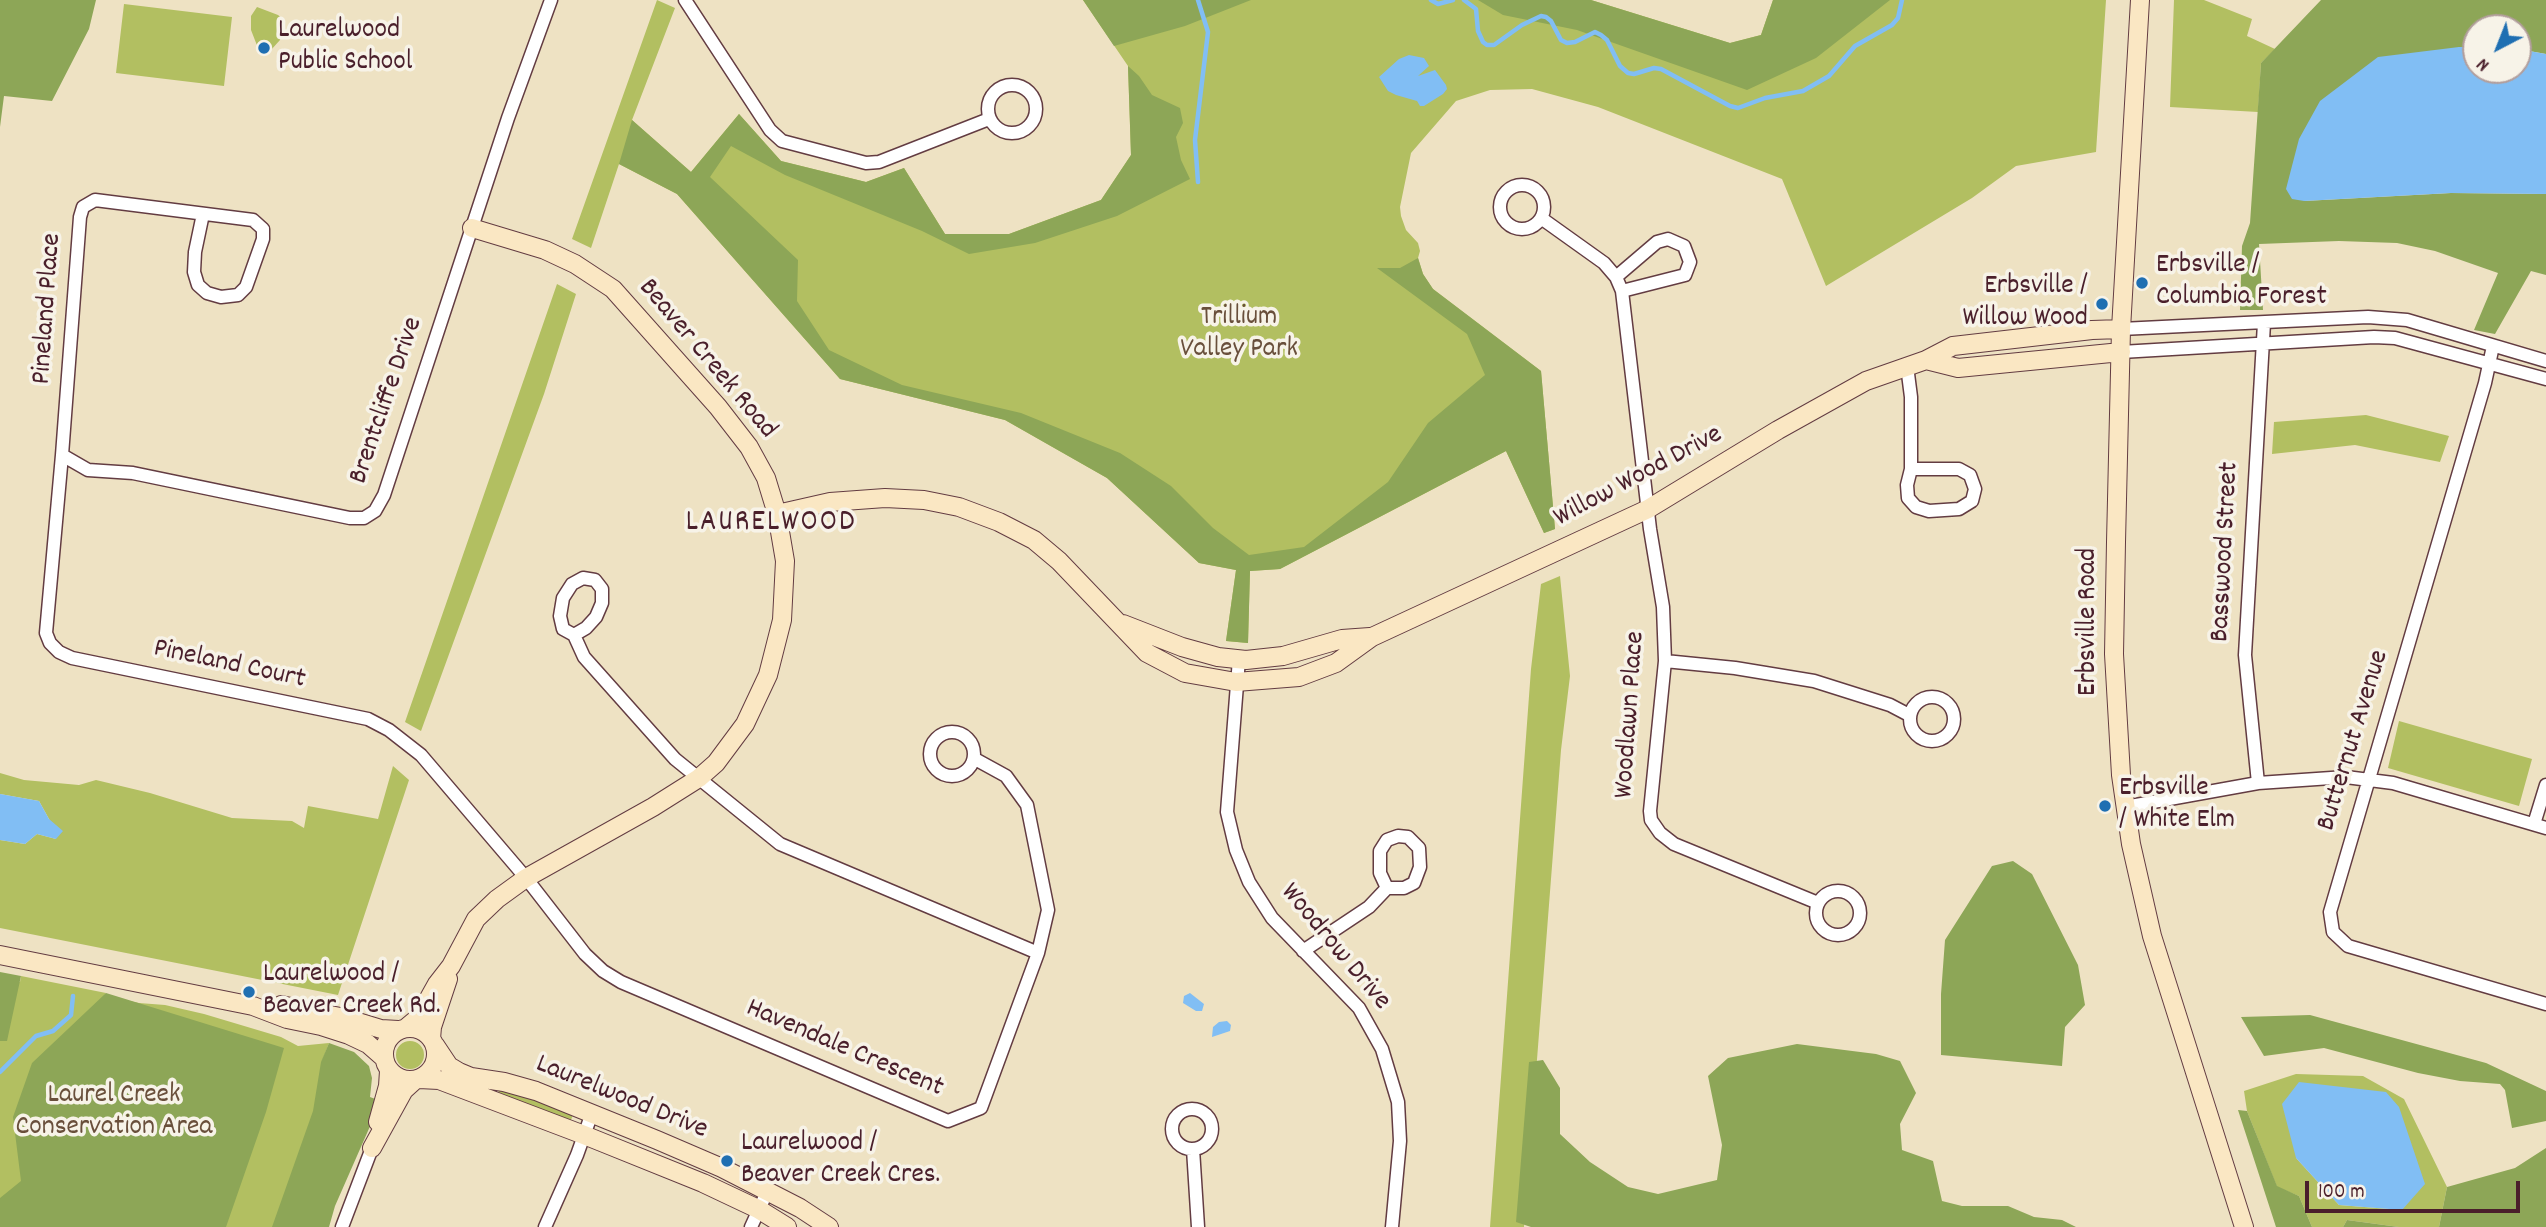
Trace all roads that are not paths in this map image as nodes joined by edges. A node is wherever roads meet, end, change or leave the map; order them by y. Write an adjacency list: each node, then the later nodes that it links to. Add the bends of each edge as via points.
1 (551, 0): 7 (street, Brentcliffe Drive)
2 (685, 0): 4 (street, via 770,130 782,141 866,163 879,162)
3 (2140, 0): 11 (street, Erbsville Road)
4 (989, 119): 4 (street, via 998,130 1016,133 1035,118 1035,101 1028,90 1004,85 989,98)
5 (203, 214): 5 (street, Pineland Place, via 195,252 198,285 221,297 238,295 246,287 263,229 253,219); 20 (street, Pineland Place, via 95,200 83,206)
6 (1541, 218): 8 (street, via 1604,263)
7 (472, 228): 20 (street, Brentcliffe Drive, via 384,495 375,511 364,518 133,473 88,470); 23 (street, Beaver Creek Road, via 545,250 613,289 748,447 766,478)
8 (1616, 277): 9 (street, Woodlawn Place); 9 (street, via 1657,242 1668,239 1684,246 1690,262 1685,275)
9 (1622, 291): 22 (street, Woodlawn Place)
10 (2264, 323): 11 (street); 12 (street, Basswood Street); 13 (street, via 2368,317 2407,320)
11 (2121, 330): 14 (street, Erbsville Road); 15 (street, Willow Wood Drive, via 1953,346)
12 (2263, 343): 14 (street); 17 (street, via 2396,338); 34 (street, Basswood Street, via 2245,655)
13 (2493, 346): 16 (street); 17 (street, Butternut Avenue)
14 (2121, 352): 15 (street, via 1958,368); 36 (street, Erbsville Road, via 2114,654)
15 (1926, 360): 18 (street, Willow Wood Drive)
16 (2546, 360)
17 (2490, 363): 19 (street); 33 (street, Butternut Avenue)
18 (1907, 366): 21 (street); 22 (street, Willow Wood Drive, via 1866,381)
19 (2546, 379)
20 (62, 455): 38 (street, Pineland Court, via 46,633 59,652 368,719 421,755)
21 (1911, 469): 21 (street, via 1908,498 1916,508 1959,509 1972,501 1975,489 1970,475 1959,469)
22 (1648, 509): 26 (street, Willow Wood Drive); 28 (street, Woodlawn Place, via 1663,607)
23 (777, 514): 24 (street, Willow Wood Drive, via 830,502 885,498 958,507 1034,540); 32 (street, Beaver Creek Road, via 785,561 783,608 768,675 745,724)
24 (1120, 622): 27 (street, Willow Wood Drive, via 1182,646); 29 (street, Willow Wood Drive, via 1147,653 1185,673)
25 (574, 635): 25 (street, via 596,617 602,603 602,589 595,580 583,578 572,584 563,598 560,616 564,629); 32 (street, via 584,657 676,760)
26 (1372, 636): 27 (street, Willow Wood Drive, via 1342,639 1283,656); 29 (street, Willow Wood Drive, via 1336,663 1299,677)
27 (1239, 659): 29 (street, Woodrow Drive)
28 (1665, 661): 30 (street, via 1814,681 1890,705); 40 (street, Woodlawn Place, via 1651,820 1674,844)
29 (1236, 682): 41 (street, Woodrow Drive, via 1227,813 1236,850 1272,918)
30 (1909, 716)
31 (975, 759): 42 (street, Havendale Crescent, via 1006,776 1027,805 1048,910)
32 (699, 778): 38 (street, Beaver Creek Road); 42 (street, via 780,844)
33 (2370, 780): 34 (street); 37 (street); 45 (street, Butternut Avenue, via 2330,912 2333,932 2348,946)
34 (2258, 783): 36 (street)
35 (2546, 785): 37 (street)
36 (2125, 807): 64 (street, Erbsville Road, via 2152,936)
37 (2540, 826)
38 (526, 878): 42 (street, Havendale Crescent, via 585,954 621,982 948,1121 981,1108); 44 (street, Beaver Creek Road, via 477,919)
39 (1387, 888): 41 (street, via 1369,907)
40 (1818, 904)
41 (1303, 951): 63 (street, Woodrow Drive, via 1359,1008 1392,1075 1400,1141)
42 (1038, 953)
43 (0, 955): 46 (street)
44 (451, 966): 47 (street, Beaver Creek Road, via 418,1018); 48 (street, Beaver Creek Road, via 432,1027)
45 (2546, 1004)
46 (253, 1006): 47 (street, via 278,1005 381,1029); 49 (street, via 349,1035 368,1044)
47 (402, 1029): 48 (street, via 420,1030); 49 (street, via 386,1042)
48 (433, 1042): 50 (street, via 436,1062); 51 (street, Laurelwood Drive, via 458,1072 519,1086)
49 (386, 1064): 50 (street, via 401,1079); 53 (street, via 388,1086)
50 (417, 1080): 52 (street, Laurelwood Drive, via 439,1080); 53 (street, via 404,1090)
51 (592, 1113): 52 (street); 55 (street, Laurelwood Drive)
52 (584, 1135): 56 (street, Laurelwood Drive); 58 (street)
53 (372, 1148): 57 (street)
54 (1193, 1149): 62 (street)
55 (767, 1192): 56 (street); 61 (street, Laurelwood Drive)
56 (758, 1209): 59 (street); 60 (street, Laurelwood Drive)
57 (342, 1227)
58 (545, 1227)
59 (751, 1227)
60 (787, 1227)
61 (829, 1227)
62 (1198, 1227)
63 (1392, 1227)
64 (2244, 1227)

